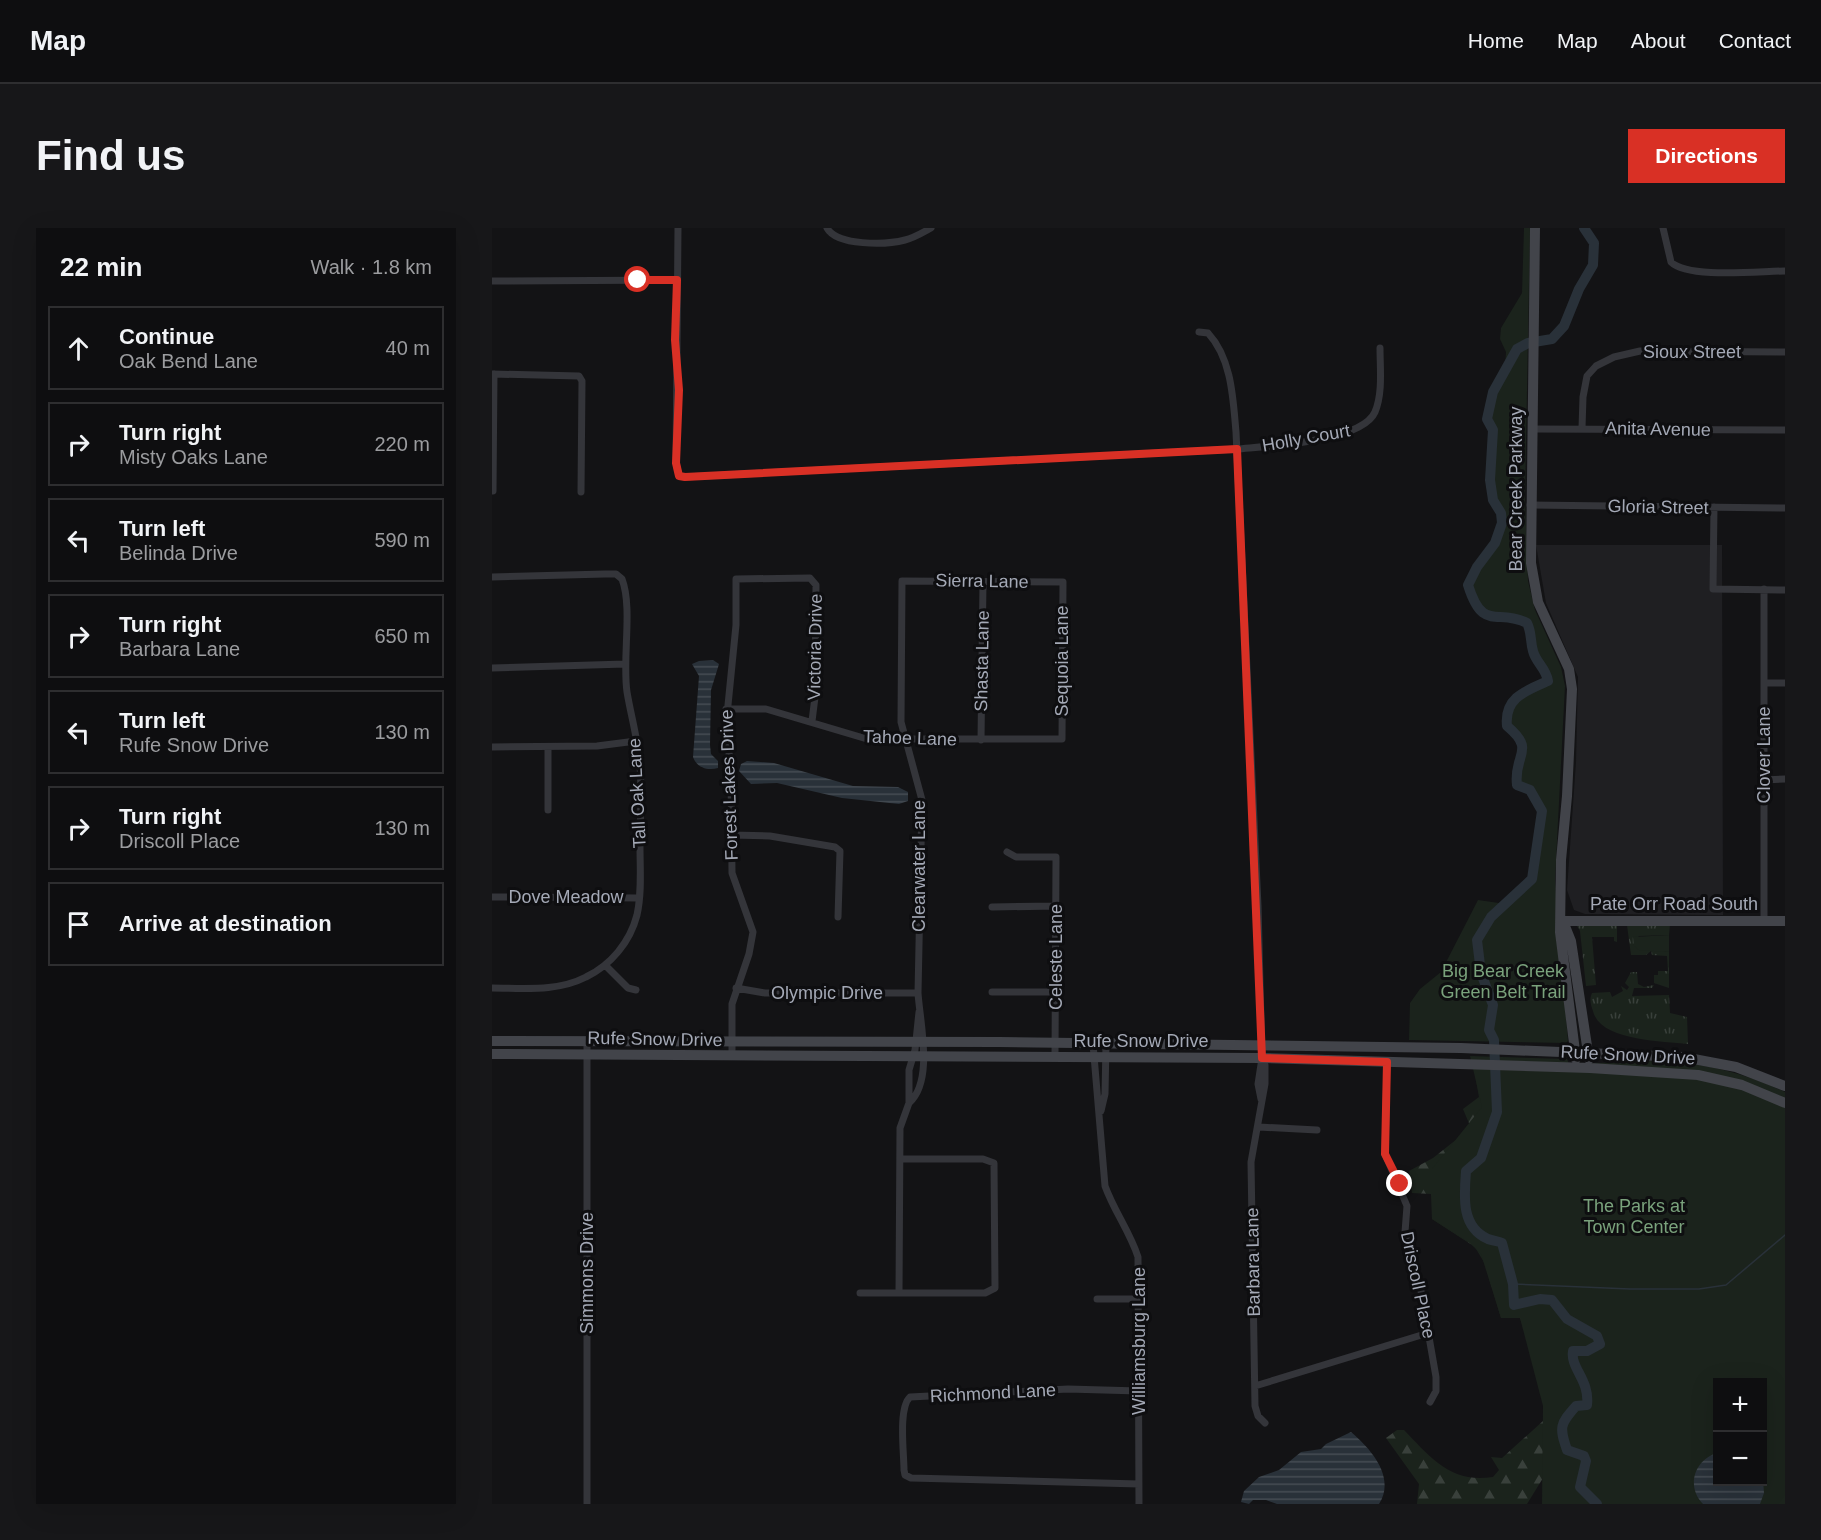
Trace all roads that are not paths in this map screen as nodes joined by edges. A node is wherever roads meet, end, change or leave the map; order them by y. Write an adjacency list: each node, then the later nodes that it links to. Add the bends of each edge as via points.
1 (678, 228): 7 (street)
2 (827, 228): 3 (street, via 837,237 865,243 902,241)
3 (931, 228)
4 (1535, 228): 14 (main road, Bear Creek Parkway)
5 (1663, 228): 6 (street, via 1671,262 1680,268)
6 (1785, 272)
7 (677, 280): 8 (street); 16 (street, Holly Court, via 679,476)
8 (492, 282)
9 (1199, 332): 16 (street, Barbara Lane, via 1208,333 1223,358 1232,392)
10 (1380, 348): 16 (street, Holly Court, via 1377,405 1362,426 1299,442)
11 (1785, 352): 13 (street, Sioux Street, via 1640,351 1614,357 1587,376)
12 (493, 374): 17 (street); 18 (street, via 579,376)
13 (1582, 428): 14 (street, Anita Avenue); 15 (street, Anita Avenue)
14 (1532, 429): 19 (main road, Bear Creek Parkway)
15 (1785, 430)
16 (1237, 449): 67 (street, Barbara Lane)
17 (493, 491)
18 (581, 492)
19 (1530, 505): 20 (street, Gloria Street); 51 (main road, Bear Creek Parkway, via 1530,545 1538,602 1569,669 1572,689 1560,879)
20 (1714, 507): 21 (street, Gloria Street); 27 (street, via 1713,589)
21 (1785, 508)
22 (492, 577): 29 (street, Tall Oak Lane, via 620,577 626,596)
23 (736, 579): 33 (street, Forest Lakes Drive, via 734,648); 34 (street, Victoria Drive, via 810,578 816,585)
24 (902, 581): 25 (street, Sierra Lane); 36 (street, Clearwater Lane, via 901,722)
25 (983, 582): 26 (street, Sierra Lane); 37 (street, Shasta Lane)
26 (1063, 582): 35 (street, Sequoia Lane)
27 (1764, 589): 28 (street); 31 (street, Clover Lane)
28 (1785, 590)
29 (625, 664): 30 (street); 38 (street, Tall Oak Lane)
30 (492, 668)
31 (1764, 683): 32 (street); 42 (street, Clover Lane)
32 (1785, 683)
33 (726, 709): 34 (street, Tahoe Lane, via 766,709); 44 (street, Forest Lakes Drive)
34 (812, 721): 36 (street, Tahoe Lane, via 867,739)
35 (1062, 739): 37 (street, Tahoe Lane)
36 (905, 740): 37 (street, Tahoe Lane); 60 (street, Clearwater Lane, via 921,800)
37 (981, 740)
38 (636, 741): 40 (street); 47 (street, Tall Oak Lane, via 640,764)
39 (492, 747): 40 (street)
40 (548, 747): 43 (street)
41 (1785, 779): 42 (street)
42 (1764, 780): 52 (street, Clover Lane)
43 (548, 810)
44 (732, 835): 50 (street, via 770,836 835,846 840,851); 56 (street, Forest Lakes Drive, via 732,873 753,932)
45 (1007, 852): 48 (street, Celeste Lane, via 1016,857 1056,857)
46 (492, 897): 47 (street, Dove Meadow)
47 (639, 898): 54 (street, Tall Oak Lane, via 629,934)
48 (1056, 906): 49 (street); 59 (street, Celeste Lane)
49 (992, 907)
50 (838, 917)
51 (1563, 921): 52 (main road, Pate Orr Road South); 69 (main road, Bear Creek Parkway, via 1560,932); 70 (main road, Bear Creek Parkway, via 1570,941)
52 (1764, 921): 53 (main road, Pate Orr Road South)
53 (1785, 921)
54 (605, 965): 55 (street, via 586,978 560,986); 57 (street, via 628,988)
55 (492, 988)
56 (736, 988): 60 (street, Olympic Drive, via 765,993); 63 (street, Forest Lakes Drive)
57 (636, 990)
58 (992, 992): 59 (street)
59 (1056, 992): 64 (street, Celeste Lane)
60 (918, 993): 68 (street, Clearwater Lane)
61 (492, 1041): 62 (main road, Rufe Snow Drive)
62 (587, 1042): 63 (main road, Rufe Snow Drive); 72 (street, Simmons Drive)
63 (732, 1042): 68 (main road, Rufe Snow Drive); 73 (street, Forest Lakes Drive)
64 (1055, 1042): 65 (main road, Rufe Snow Drive); 68 (main road, Rufe Snow Drive); 75 (street, Celeste Lane)
65 (1093, 1044): 66 (main road, Rufe Snow Drive); 74 (street, Williamsburg Lane)
66 (1106, 1044): 67 (main road, Rufe Snow Drive); 76 (street, Williamsburg Lane)
67 (1262, 1046): 69 (main road, Rufe Snow Drive); 77 (street, Barbara Lane)
68 (919, 1049): 73 (main road, Rufe Snow Drive); 75 (main road, Rufe Snow Drive); 82 (street, via 909,1070); 82 (street, via 919,1091)
69 (1576, 1053): 70 (main road, Rufe Snow Drive); 79 (main road, Bear Creek Parkway)
70 (1589, 1053): 80 (main road, Bear Creek Parkway); 81 (main road, Rufe Snow Drive, via 1701,1059)
71 (492, 1054): 72 (main road, Rufe Snow Drive)
72 (587, 1055): 73 (main road, Rufe Snow Drive); 98 (street, Simmons Drive)
73 (732, 1056)
74 (1094, 1056): 75 (main road, Rufe Snow Drive); 76 (main road, Rufe Snow Drive); 84 (street, Williamsburg Lane)
75 (1055, 1057)
76 (1106, 1057): 77 (main road, Rufe Snow Drive); 84 (street, Williamsburg Lane)
77 (1262, 1058): 78 (main road, Rufe Snow Drive); 85 (street, Barbara Lane, via 1265,1084)
78 (1387, 1062): 79 (main road, Rufe Snow Drive); 92 (street, Driscoll Place, via 1385,1154 1407,1206 1405,1232)
79 (1577, 1068): 80 (main road, Rufe Snow Drive)
80 (1590, 1068): 83 (main road, Rufe Snow Drive, via 1698,1075 1742,1085)
81 (1785, 1086)
82 (909, 1103): 87 (street, via 900,1128)
83 (1785, 1103)
84 (1101, 1113): 91 (street, Williamsburg Lane, via 1105,1186 1138,1257)
85 (1259, 1127): 86 (street); 93 (street, Barbara Lane, via 1251,1162)
86 (1317, 1130)
87 (900, 1158): 89 (street); 89 (street, via 992,1161 995,1283 993,1291 985,1293)
88 (860, 1293): 89 (street)
89 (899, 1293)
90 (1097, 1299): 91 (street)
91 (1138, 1299): 94 (street, Williamsburg Lane)
92 (1428, 1333): 93 (street); 95 (street, Driscoll Place, via 1436,1377 1436,1391)
93 (1255, 1386): 96 (street, Barbara Lane, via 1255,1406)
94 (1139, 1391): 97 (street, Williamsburg Lane); 97 (street, Richmond Lane, via 1068,1389 916,1396 905,1404 903,1429 904,1470 911,1478)
95 (1430, 1402)
96 (1265, 1423)
97 (1139, 1484): 99 (street, Williamsburg Lane)
98 (587, 1504)
99 (1139, 1504)

